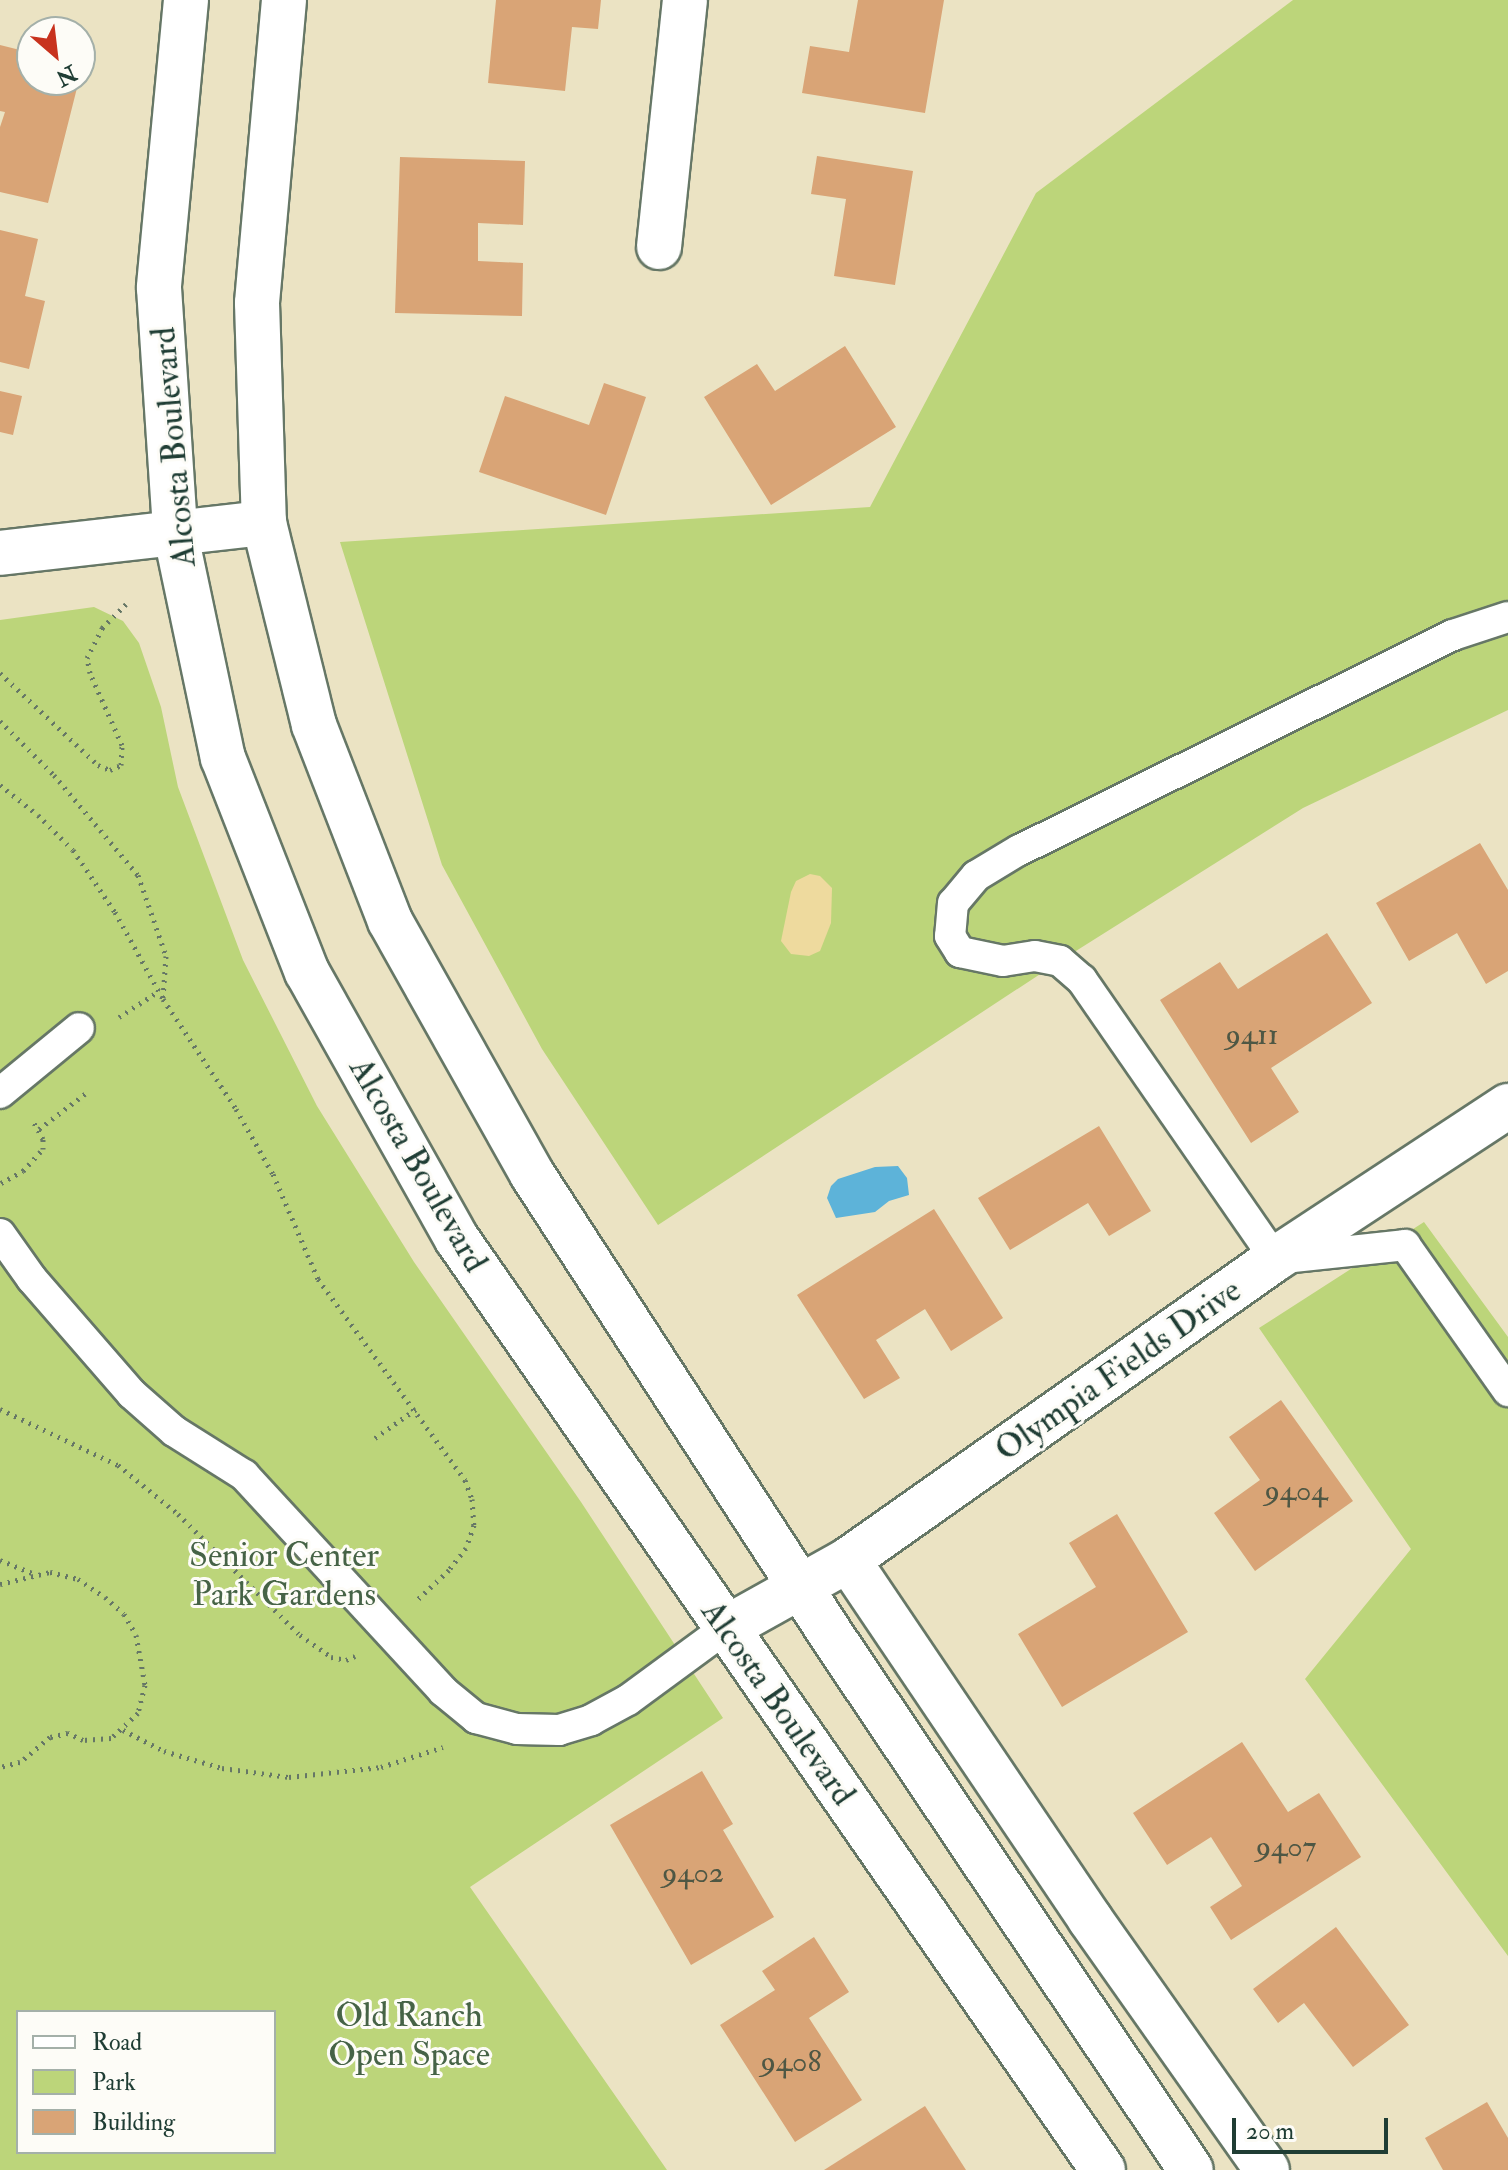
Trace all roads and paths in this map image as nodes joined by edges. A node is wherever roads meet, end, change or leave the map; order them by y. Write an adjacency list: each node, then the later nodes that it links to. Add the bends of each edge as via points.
1 (186, 0): 6 (main road, Alcosta Boulevard, via 159,288)
2 (284, 0): 5 (main road, via 257,303)
3 (685, 0): 4 (main road)
4 (659, 247)
5 (264, 523): 6 (main road); 33 (main road, via 314,725 390,921 532,1174)
6 (175, 531): 7 (main road); 35 (main road, Alcosta Boulevard, via 223,758 307,972 457,1239)
7 (0, 553)
8 (126, 604): 10 (path, via 102,628 87,658 122,745 121,765 110,770 98,765)
9 (1508, 617): 24 (lane, via 1453,635 1019,850 976,876 953,903 950,936 960,952 1003,961 1035,956 1060,961 1082,980)
10 (0, 673)
11 (0, 721): 14 (path, via 54,775 138,875 166,956)
12 (0, 785): 13 (path, via 73,850)
13 (159, 991): 14 (path); 15 (path)
14 (163, 999): 27 (path, via 273,1174 318,1279)
15 (113, 1020)
16 (79, 1028): 17 (lane)
17 (0, 1093)
18 (85, 1094): 21 (path)
19 (1508, 1106): 24 (main road, Olympia Fields Drive)
20 (30, 1119): 21 (path)
21 (39, 1129): 22 (path, via 43,1149 23,1171)
22 (1, 1183)
23 (0, 1234): 37 (lane, via 132,1394 174,1431 244,1475 443,1691 476,1718)
24 (1275, 1259): 25 (lane, via 1405,1245); 30 (main road, Olympia Fields Drive)
25 (1508, 1391)
26 (0, 1409): 36 (path, via 118,1465 178,1514 268,1607 331,1657 346,1660)
27 (416, 1409): 28 (path); 34 (path, via 465,1480 474,1525 466,1548)
28 (375, 1438)
29 (0, 1560): 31 (path)
30 (848, 1560): 33 (main road, Olympia Fields Drive); 42 (main road)
31 (35, 1573): 32 (path); 38 (path, via 78,1579 124,1614 136,1635 145,1685 138,1713)
32 (0, 1584)
33 (801, 1586): 35 (main road, Olympia Fields Drive); 41 (main road)
34 (414, 1603)
35 (726, 1628): 37 (lane, via 628,1700 591,1720 559,1730 517,1729); 40 (main road, Alcosta Boulevard)
36 (363, 1652)
37 (489, 1721): 38 (path, via 443,1747 381,1767 289,1777 222,1768 164,1751)
38 (123, 1730): 39 (path, via 97,1741 68,1733 50,1737 20,1762)
39 (0, 1767)
40 (1103, 2170)
41 (1191, 2170)
42 (1267, 2170)

